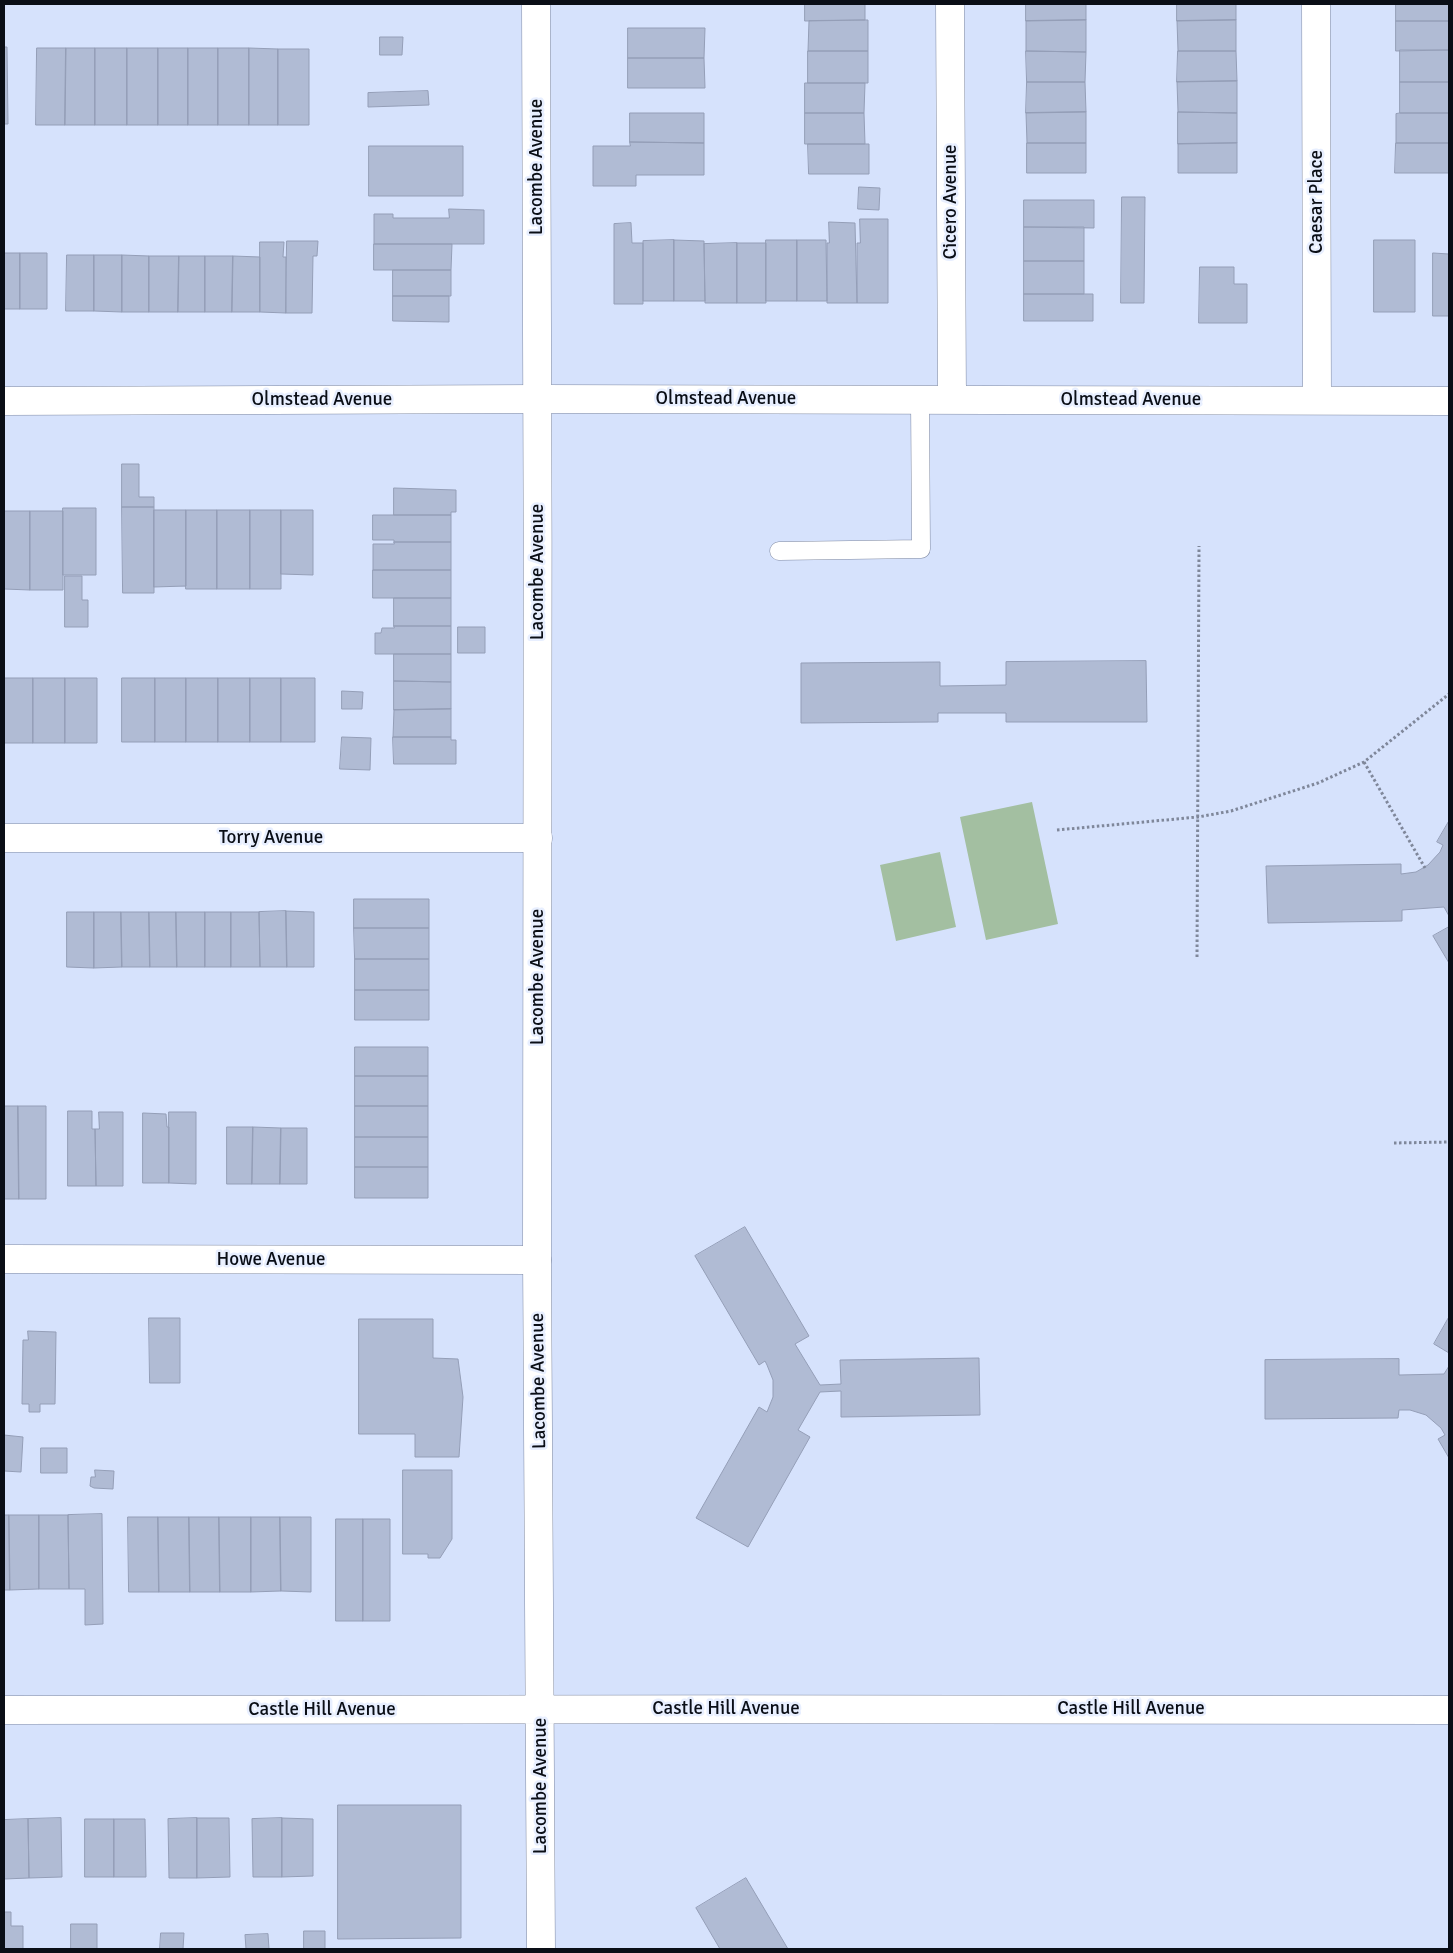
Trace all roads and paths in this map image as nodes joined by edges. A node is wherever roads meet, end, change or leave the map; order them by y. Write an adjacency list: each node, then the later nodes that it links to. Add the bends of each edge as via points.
1 (536, 4): 4 (street, Lacombe Avenue)
2 (950, 4): 6 (street, Cicero Avenue)
3 (1316, 4): 7 (street, Caesar Place)
4 (539, 399): 5 (street, Olmstead Avenue); 8 (street, Olmstead Avenue); 17 (street, Lacombe Avenue)
5 (920, 400): 6 (street, Olmstead Avenue); 11 (lane, via 921,549)
6 (952, 400): 7 (street, Olmstead Avenue)
7 (1317, 400): 9 (street, Olmstead Avenue)
8 (4, 401)
9 (1449, 401)
10 (1199, 546): 14 (path)
11 (779, 551)
12 (1449, 694): 13 (path)
13 (1364, 762): 14 (path, via 1318,783 1231,811); 18 (path)
14 (1198, 817): 15 (path); 19 (path)
15 (1057, 830)
16 (4, 838): 17 (street, Torry Avenue)
17 (538, 838): 23 (street, Lacombe Avenue)
18 (1425, 868)
19 (1197, 957)
20 (1449, 1142): 21 (path)
21 (1394, 1144)
22 (4, 1259): 23 (street, Howe Avenue)
23 (538, 1260): 26 (street, Lacombe Avenue)
24 (4, 1710): 26 (street, Castle Hill Avenue)
25 (1449, 1710): 26 (street, Castle Hill Avenue, via 782,1708)
26 (542, 1711): 27 (street, Lacombe Avenue)
27 (541, 1949)

